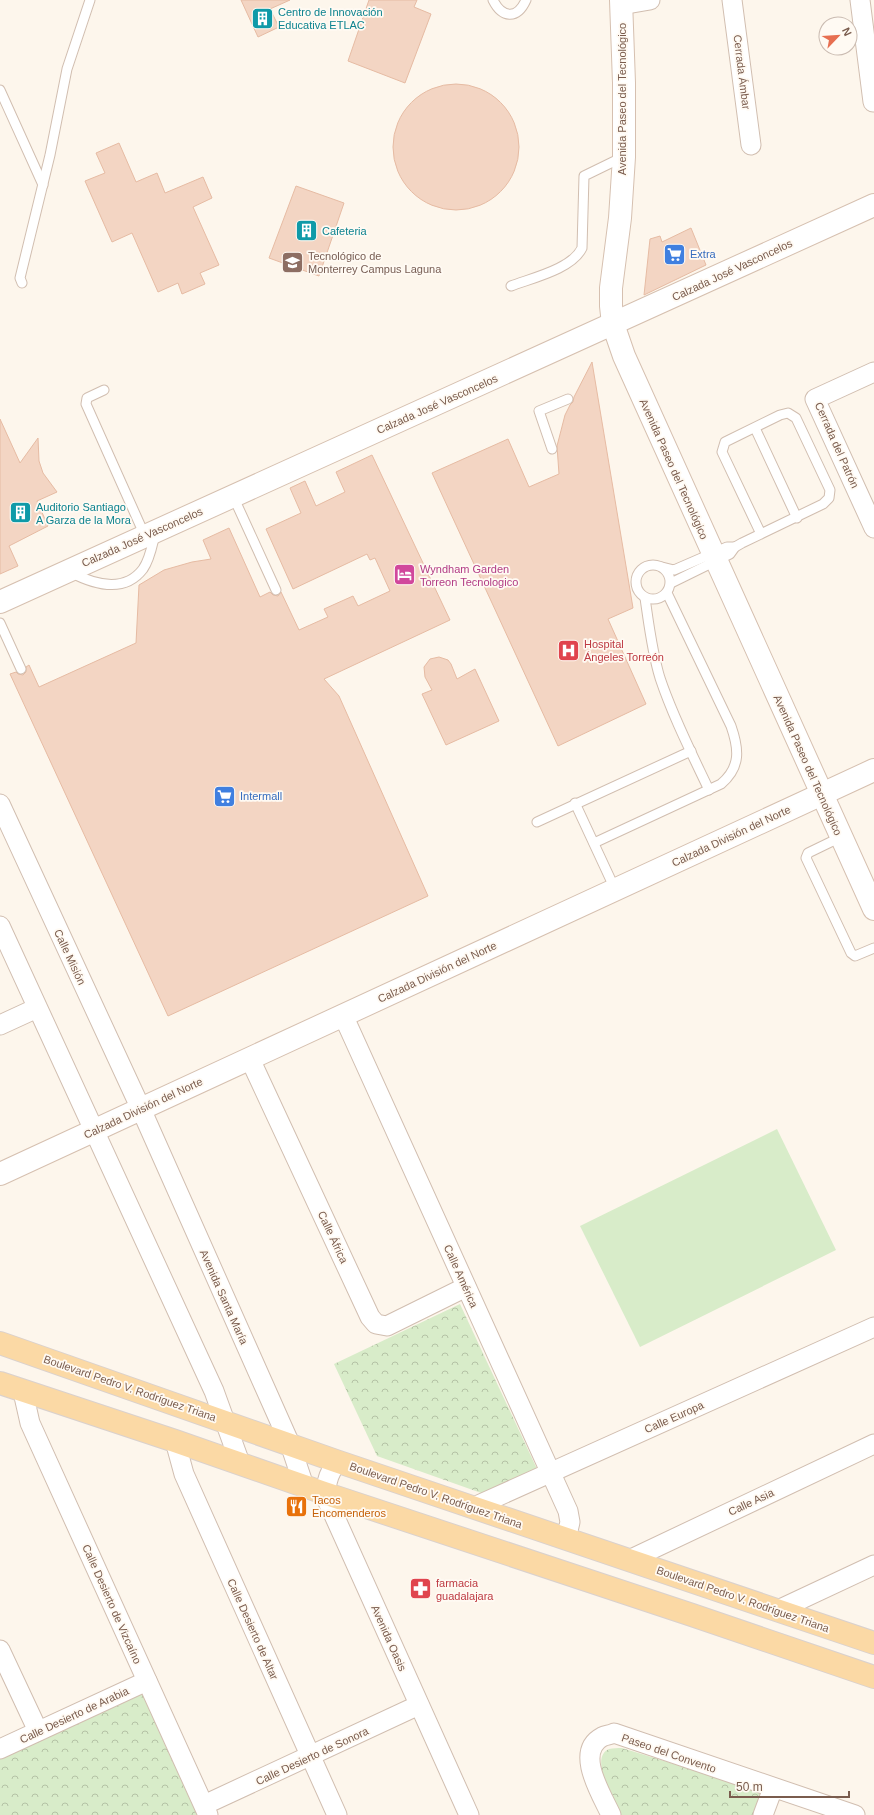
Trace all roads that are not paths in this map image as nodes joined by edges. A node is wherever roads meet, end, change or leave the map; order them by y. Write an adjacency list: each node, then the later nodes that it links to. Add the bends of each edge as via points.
1 (90, 0): 12 (lane, via 67,69)
2 (526, 0): 6 (lane, via 520,10 513,15 506,14)
3 (650, 0): 7 (street)
4 (732, 0): 10 (street, Cerrada Ámbar)
5 (860, 0): 9 (street)
6 (495, 2)
7 (621, 3): 11 (main road, Avenida Paseo del Tecnológico)
8 (0, 90): 12 (lane)
9 (872, 102)
10 (751, 145)
11 (624, 157): 15 (lane, via 584,176 582,248 578,256 566,265); 16 (main road, Avenida Paseo del Tecnológico, via 620,218 611,288)
12 (43, 185): 14 (lane, via 20,278)
13 (874, 205): 16 (main road, Calzada José Vasconcelos)
14 (22, 284)
15 (510, 286)
16 (612, 324): 22 (main road, Calzada José Vasconcelos); 27 (main road, Avenida Paseo del Tecnológico)
17 (874, 372): 24 (street, Cerrada del Patrón, via 815,399)
18 (104, 390): 25 (lane, via 87,398 86,404)
19 (568, 398): 21 (lane, via 539,411)
20 (755, 428): 23 (lane); 23 (lane, via 788,413 796,418 830,490 829,498 824,504); 26 (lane, via 725,442 722,452)
21 (552, 449)
22 (233, 496): 25 (main road, Calzada José Vasconcelos); 31 (lane)
23 (797, 518): 26 (lane)
24 (874, 528)
25 (150, 533): 29 (main road, Calzada José Vasconcelos); 29 (lane, via 148,557 143,568 128,580 116,585 107,585 80,578)
26 (761, 534): 27 (lane, via 735,547 727,547)
27 (714, 558): 28 (lane, via 674,570); 30 (lane); 40 (main road, Avenida Paseo del Tecnológico)
28 (660, 567): 30 (lane, via 667,571); 33 (lane, via 652,565 644,568 638,575 636,583 639,592)
29 (69, 571): 34 (main road, Calzada José Vasconcelos)
30 (671, 583): 32 (lane)
31 (276, 590)
32 (667, 593): 33 (lane, via 653,600); 39 (lane, via 735,738 738,752 730,776)
33 (645, 598): 37 (lane, via 653,652 660,678)
34 (0, 602)
35 (0, 623): 36 (lane)
36 (21, 669)
37 (691, 751): 39 (lane); 41 (lane)
38 (874, 770): 40 (main road, Calzada División del Norte)
39 (709, 790): 45 (lane)
40 (821, 794): 44 (main road, Avenida Paseo del Tecnológico); 46 (main road, Calzada División del Norte)
41 (575, 803): 43 (lane); 45 (lane)
42 (0, 804): 54 (street, Calle Misión)
43 (537, 822)
44 (840, 837): 47 (main road, Avenida Paseo del Tecnológico); 49 (lane, via 808,853 806,858 851,954 855,956)
45 (594, 843): 46 (lane)
46 (615, 889): 51 (main road, Calzada División del Norte)
47 (874, 909)
48 (0, 926): 50 (street)
49 (874, 948)
50 (38, 1008): 52 (street); 55 (street)
51 (343, 1015): 53 (main road, Calzada División del Norte); 57 (street, Calle América)
52 (0, 1025)
53 (250, 1059): 54 (main road, Calzada División del Norte); 57 (street, Calle África, via 370,1318 376,1324 387,1326)
54 (141, 1109): 55 (main road, Calzada División del Norte); 64 (street, Avenida Santa María)
55 (94, 1131): 56 (main road, Calzada División del Norte); 62 (street, via 214,1391)
56 (0, 1174)
57 (466, 1288): 68 (street, Calle América)
58 (874, 1327): 68 (street, Calle Europa)
59 (0, 1343): 62 (main road, Boulevard Pedro V. Rodríguez Triana)
60 (0, 1383): 61 (main road)
61 (23, 1392): 63 (main road); 80 (street, Calle Desierto de Vizcaíno, via 30,1423)
62 (223, 1420): 64 (main road, Boulevard Pedro V. Rodríguez Triana); 67 (street)
63 (175, 1441): 67 (main road); 84 (street, Calle Desierto de Altar, via 184,1474)
64 (290, 1444): 66 (main road, Boulevard Pedro V. Rodríguez Triana); 69 (street, Avenida Santa María)
65 (874, 1444): 73 (street, Calle Asia)
66 (336, 1460): 70 (street); 71 (main road, Boulevard Pedro V. Rodríguez Triana)
67 (240, 1463): 69 (main road)
68 (551, 1472): 71 (street, Calle Europa); 72 (street, Calle América, via 568,1510 570,1522)
69 (304, 1486): 70 (main road)
70 (324, 1494): 76 (main road); 81 (street, Avenida Oasis)
71 (474, 1507): 72 (main road, Boulevard Pedro V. Rodríguez Triana)
72 (566, 1539): 73 (main road, Boulevard Pedro V. Rodríguez Triana)
73 (629, 1560): 75 (main road, Boulevard Pedro V. Rodríguez Triana)
74 (874, 1565): 75 (street)
75 (778, 1610): 76 (main road, via 752,1623); 77 (main road, Boulevard Pedro V. Rodríguez Triana)
76 (704, 1619): 79 (main road)
77 (874, 1643)
78 (0, 1650): 82 (street)
79 (874, 1678)
80 (147, 1681): 82 (street, Calle Desierto de Arabia); 86 (street, Calle Desierto de Vizcaíno)
81 (419, 1705): 84 (street, Calle Desierto de Sonora); 88 (street, Avenida Oasis)
82 (38, 1731): 83 (street, Calle Desierto de Arabia)
83 (0, 1749)
84 (310, 1756): 86 (street, Calle Desierto de Sonora); 87 (street, Calle Desierto de Altar)
85 (773, 1788): 89 (street, Paseo del Convento, via 614,1734 602,1737 594,1744 589,1767); 90 (street); 91 (street, Paseo del Convento)
86 (206, 1810)
87 (337, 1815)
88 (469, 1815)
89 (611, 1815)
90 (763, 1815)
91 (855, 1815)

